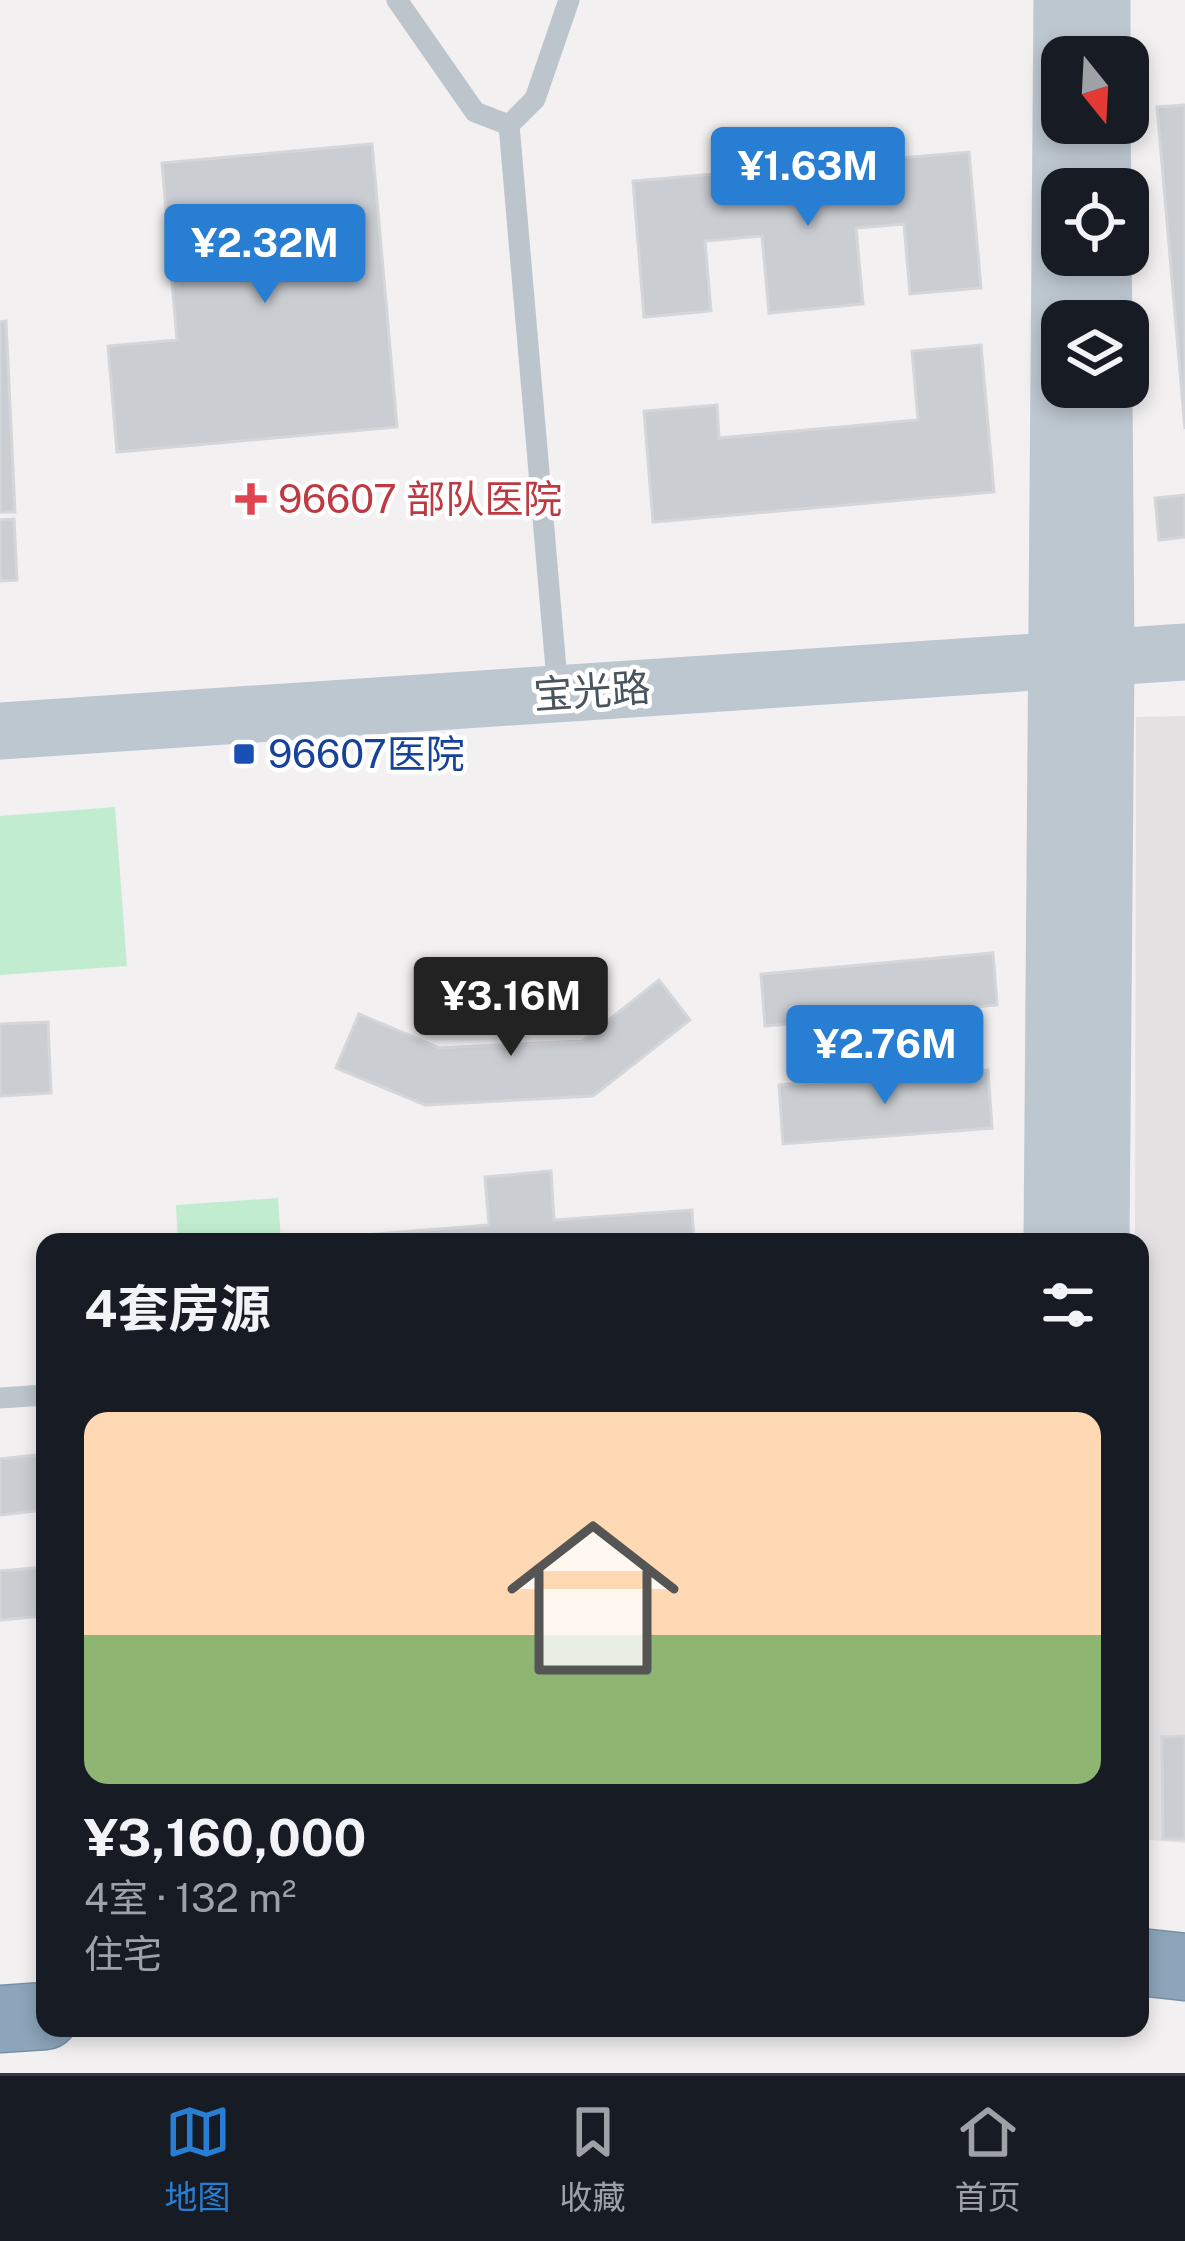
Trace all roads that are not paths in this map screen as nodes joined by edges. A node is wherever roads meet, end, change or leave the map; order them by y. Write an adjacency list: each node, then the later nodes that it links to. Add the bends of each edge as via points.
1 (397, 0): 6 (lane, via 475,112)
2 (569, 0): 6 (lane, via 535,99)
3 (1062, 0): 9 (street)
4 (1102, 0): 5 (street)
5 (1102, 36)
6 (508, 125): 10 (lane)
7 (1102, 408): 9 (street)
8 (1185, 652): 9 (street, 宝光路)
9 (1082, 659): 10 (street, 宝光路); 12 (street); 13 (street)
10 (559, 694): 11 (street, 宝光路)
11 (0, 730)
12 (1052, 1233)
13 (1101, 1233)
14 (36, 1396): 15 (lane)
15 (0, 1398)
16 (1149, 1963): 17 (highway)
17 (1185, 1967)
18 (36, 1982): 19 (highway)
19 (0, 1984)
20 (1149, 2007): 21 (highway)
21 (1185, 2011)
22 (36, 2017): 23 (highway)
23 (0, 2019)

